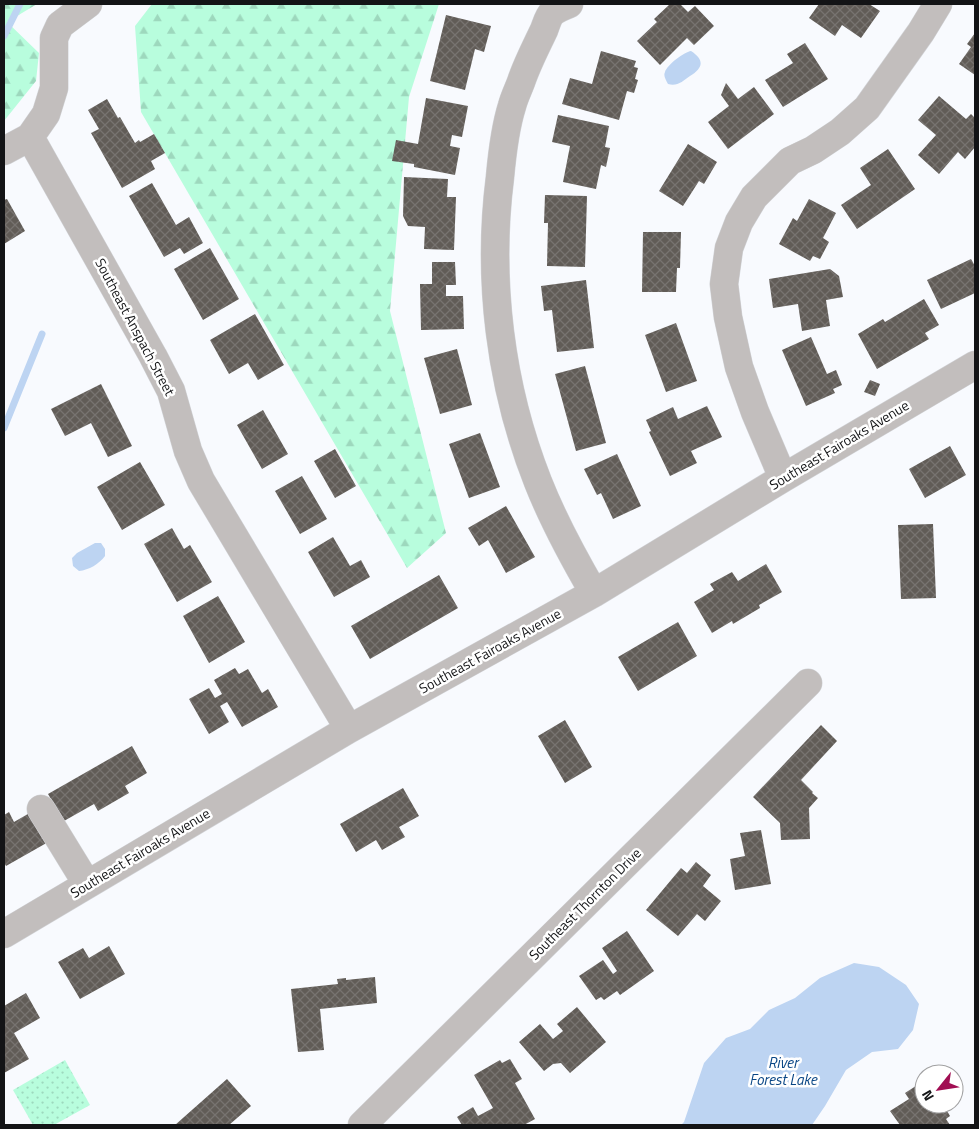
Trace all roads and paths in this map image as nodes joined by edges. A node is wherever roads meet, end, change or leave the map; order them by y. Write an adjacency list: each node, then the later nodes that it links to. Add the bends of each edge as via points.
1 (88, 4): 4 (street, via 60,25 54,38 54,88 46,114)
2 (568, 4): 8 (street, via 552,12 527,64 511,108 497,196 496,274 504,363 523,438 550,511)
3 (938, 4): 7 (street, via 867,108 840,132 790,161 754,197 738,222 729,248 724,284 739,367)
4 (30, 136): 5 (street); 10 (street, Southeast Anspach Street, via 171,391 188,452 200,481)
5 (4, 151)
6 (975, 366): 7 (street, Southeast Fairoaks Avenue)
7 (784, 478): 8 (street, Southeast Fairoaks Avenue)
8 (594, 593): 10 (street, Southeast Fairoaks Avenue)
9 (808, 683): 14 (street, Southeast Thornton Drive)
10 (349, 729): 12 (street, Southeast Fairoaks Avenue)
11 (41, 809): 12 (street)
12 (87, 884): 13 (street, Southeast Fairoaks Avenue)
13 (4, 934)
14 (362, 1125)

